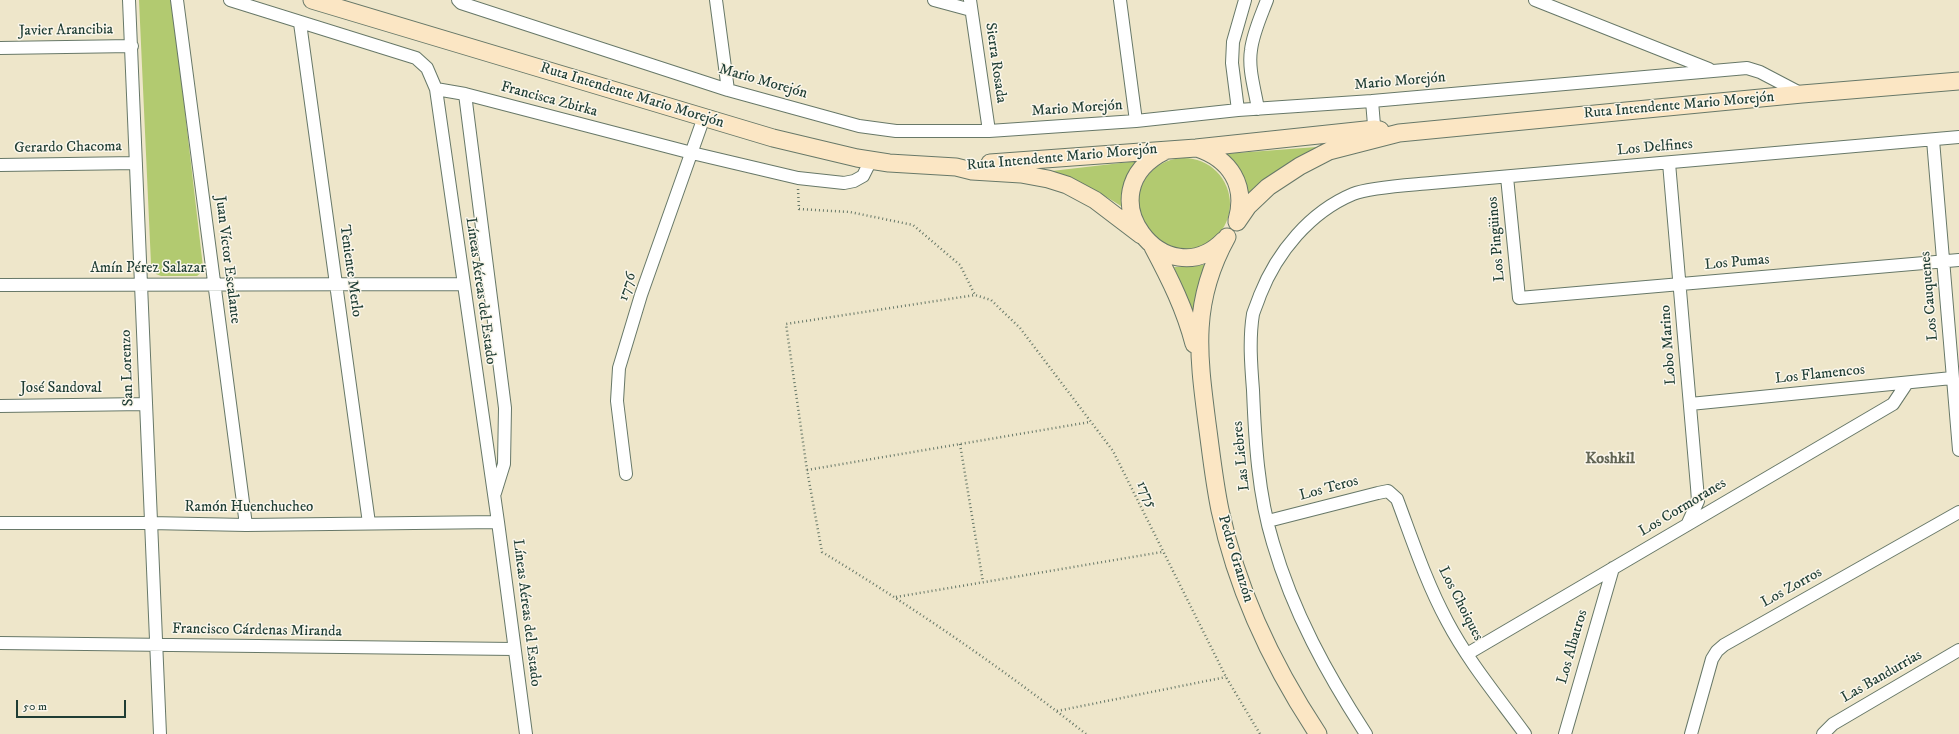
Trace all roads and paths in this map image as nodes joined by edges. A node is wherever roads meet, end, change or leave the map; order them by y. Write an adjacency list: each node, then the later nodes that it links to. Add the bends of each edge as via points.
1 (129, 0): 14 (street, San Lorenzo)
2 (177, 0): 52 (street, Juan Víctor Escalante)
3 (230, 0): 13 (street)
4 (312, 0): 25 (main road, Ruta Intendente Mario Morejón)
5 (716, 0): 19 (street)
6 (934, 0): 12 (street)
7 (1120, 0): 26 (street)
8 (1245, 0): 24 (street, via 1233,42 1232,56)
9 (1267, 0): 23 (street, via 1250,51)
10 (1535, 0): 16 (street)
11 (460, 2): 19 (street, Mario Morejón)
12 (971, 5): 27 (street, Sierra Rosada)
13 (300, 23): 18 (street, via 416,58 427,68); 51 (street, Teniente Merlo)
14 (132, 46): 15 (street, Javier Arancibia); 35 (street, San Lorenzo)
15 (0, 48)
16 (1712, 70): 21 (street, Mario Morejón, via 1747,68); 22 (street, Mario Morejón)
17 (1959, 81): 21 (main road, Ruta Intendente Mario Morejón)
18 (436, 89): 20 (street, Francisca Zbirka); 48 (street, Líneas Aéreas del Estado)
19 (728, 90): 27 (street, Mario Morejón, via 866,127 896,131)
20 (465, 94): 33 (street, Francisca Zbirka); 66 (street, Líneas Aéreas del Estado, via 505,408 504,464)
21 (1802, 94): 28 (main road, Ruta Intendente Mario Morejón)
22 (1372, 100): 23 (street, Mario Morejón); 28 (street)
23 (1258, 109): 24 (street, Mario Morejón)
24 (1238, 110): 26 (street, Mario Morejón)
25 (704, 117): 33 (street, 1776); 34 (main road, Ruta Intendente Mario Morejón, via 773,138)
26 (1136, 121): 27 (street, Mario Morejón)
27 (989, 132)
28 (1375, 134): 31 (main road, Ruta Intendente Mario Morejón); 42 (main road, Ruta Intendente Mario Morejón, via 1330,151 1286,174 1258,196)
29 (1959, 137): 30 (street, Los Delfines)
30 (1933, 140): 36 (street, Los Delfines); 46 (street, Los Cauquenes)
31 (1196, 148): 32 (main road); 42 (main road, via 1221,159 1233,176 1240,195)
32 (1167, 150): 38 (main road, Ruta Intendente Mario Morejón); 44 (main road, via 1156,155 1138,174 1130,198 1135,224)
33 (692, 153): 40 (street, Francisca Zbirka); 65 (street, 1776, via 641,295 620,368 617,401)
34 (871, 160): 38 (main road, Ruta Intendente Mario Morejón); 40 (street, Francisca Zbirka, via 863,176 854,181 844,183)
35 (136, 163): 37 (street, Gerardo Chacoma); 47 (street, San Lorenzo)
36 (1669, 163): 39 (street, Los Delfines); 49 (street, Lobo Marino)
37 (0, 165)
38 (956, 167): 44 (main road, Ruta Intendente Mario Morejón, via 972,171 1034,176 1058,182 1107,208)
39 (1507, 177): 41 (street, Los Delfines); 54 (street, Los Pingüinos)
40 (798, 178): 53 (path, via 799,209 850,212 913,225 960,265)
41 (1354, 193): 71 (street, Las Liebres, via 1326,209 1297,234 1280,255 1264,284 1253,314 1251,352 1254,423)
42 (1237, 222): 43 (main road)
43 (1227, 237): 44 (main road, via 1218,246 1193,257 1165,253); 55 (main road, Pedro Granzón, via 1215,262 1203,302 1199,329)
44 (1147, 241): 55 (main road, Pedro Granzón, via 1186,312)
45 (1959, 260): 46 (street, Los Pumas)
46 (1943, 261): 49 (street, Los Pumas); 56 (street, Los Cauquenes)
47 (141, 284): 50 (street, Amín Pérez Salazar); 52 (street, Amín Pérez Salazar); 58 (street, San Lorenzo)
48 (463, 284): 51 (street, Amín Pérez Salazar); 66 (street, Líneas Aéreas del Estado)
49 (1681, 284): 54 (street, Los Pumas); 59 (street, Lobo Marino)
50 (0, 285)
51 (336, 285): 52 (street, Amín Pérez Salazar); 73 (street, Teniente Merlo)
52 (214, 286): 75 (street, Juan Víctor Escalante)
53 (974, 295): 61 (path, 1775, via 991,300 1020,328); 64 (path, via 786,324)
54 (1519, 298)
55 (1200, 368): 91 (main road, Pedro Granzón, via 1220,511 1246,596 1263,637)
56 (1952, 378): 57 (street, Los Flamencos); 63 (street, Los Cauquenes)
57 (1908, 383): 59 (street, Los Flamencos); 74 (street, Los Cormoranes, via 1893,404)
58 (145, 404): 60 (street, José Sandoval); 69 (street, San Lorenzo)
59 (1690, 404): 74 (street, Lobo Marino, via 1698,501)
60 (0, 406)
61 (1090, 422): 62 (path); 76 (path, 1775, via 1113,452)
62 (960, 444): 64 (path); 78 (path)
63 (1959, 450)
64 (807, 470): 79 (path, via 822,552)
65 (626, 474)
66 (493, 497): 70 (street, Líneas Aéreas del Estado)
67 (1397, 499): 71 (street, Los Teros, via 1388,491); 84 (street, Los Choiques, via 1446,620)
68 (1959, 512): 95 (street, Los Zorros, via 1724,644 1712,660)
69 (150, 522): 72 (street, Ramón Huenchucheo); 75 (street, Ramón Huenchucheo); 81 (street, San Lorenzo)
70 (498, 522): 73 (street, Ramón Huenchucheo); 82 (street, Líneas Aéreas del Estado)
71 (1268, 522): 92 (street, Las Liebres, via 1294,601 1312,642 1337,689)
72 (0, 523)
73 (369, 523): 75 (street, Ramón Huenchucheo)
74 (1688, 523): 77 (street, Los Cormoranes)
75 (246, 525)
76 (1162, 552): 78 (path); 85 (path, 1775)
77 (1613, 568): 84 (street, Los Cormoranes); 94 (street, Los Albatros)
78 (983, 582): 79 (path)
79 (896, 597): 86 (path)
80 (0, 643): 81 (street, Francisco Cárdenas Miranda)
81 (155, 646): 82 (street, Francisco Cárdenas Miranda); 87 (street, San Lorenzo)
82 (514, 650): 88 (street, Líneas Aéreas del Estado)
83 (1959, 650): 96 (street, Las Bandurrias, via 1833,724)
84 (1467, 654): 93 (street, Los Choiques)
85 (1226, 677): 86 (path); 90 (path, 1775)
86 (1056, 711): 89 (path)
87 (160, 734)
88 (526, 734)
89 (1086, 734)
90 (1260, 734)
91 (1318, 734)
92 (1366, 734)
93 (1525, 734)
94 (1564, 734)
95 (1692, 734)
96 (1823, 734)

